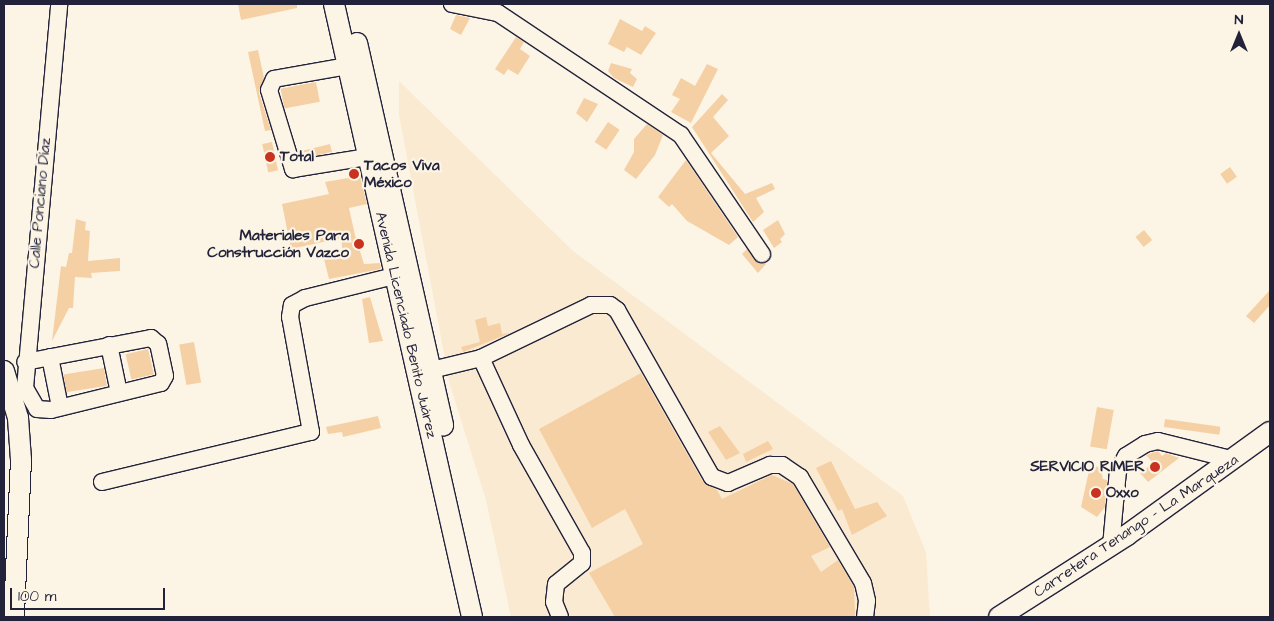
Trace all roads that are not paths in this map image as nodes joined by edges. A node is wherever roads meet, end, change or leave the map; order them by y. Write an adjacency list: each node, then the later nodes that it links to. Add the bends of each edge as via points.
1 (59, 4): 12 (street, Calle Ponciano Díaz)
2 (334, 4): 5 (main road, Avenida Licenciado Benito Juárez)
3 (348, 4): 5 (main road, Avenida Licenciado Benito Juárez)
4 (452, 4): 7 (street, via 498,13 681,135)
5 (355, 65): 6 (main road, Avenida Licenciado Benito Juárez); 6 (street, via 274,79 269,90 293,169)
6 (375, 156): 8 (main road, Avenida Licenciado Benito Juárez); 14 (main road, Avenida Licenciado Benito Juárez)
7 (762, 254)
8 (394, 276): 14 (main road, Avenida Licenciado Benito Juárez); 20 (street, via 304,298 292,305 290,318 311,432)
9 (108, 345): 10 (street); 16 (street); 16 (street, via 146,338 155,340 165,376 161,383)
10 (50, 357): 12 (street); 17 (street)
11 (481, 358): 14 (street); 25 (street, via 521,445 582,553 582,563 556,584 554,602); 26 (street, via 591,305 599,303 617,310 712,477 728,483 770,465 782,465 800,478 863,583 867,601)
12 (25, 362): 15 (street, Calle Ponciano Díaz)
13 (4, 371): 15 (main road)
14 (424, 372): 23 (main road, Avenida Licenciado Benito Juárez); 24 (main road, Avenida Licenciado Benito Juárez)
15 (18, 392): 17 (street, via 38,409); 22 (main road, via 22,490)
16 (119, 393): 17 (street)
17 (60, 408)
18 (1270, 432): 19 (main road, Carretera Tenango - La Marqueza)
19 (1234, 460): 21 (main road, Carretera Tenango - La Marqueza); 21 (street, via 1158,441 1145,444 1126,456 1118,471)
20 (102, 482)
21 (1111, 546): 27 (main road, Carretera Tenango - La Marqueza)
22 (14, 617)
23 (472, 617)
24 (483, 617)
25 (560, 617)
26 (864, 617)
27 (1000, 617)

